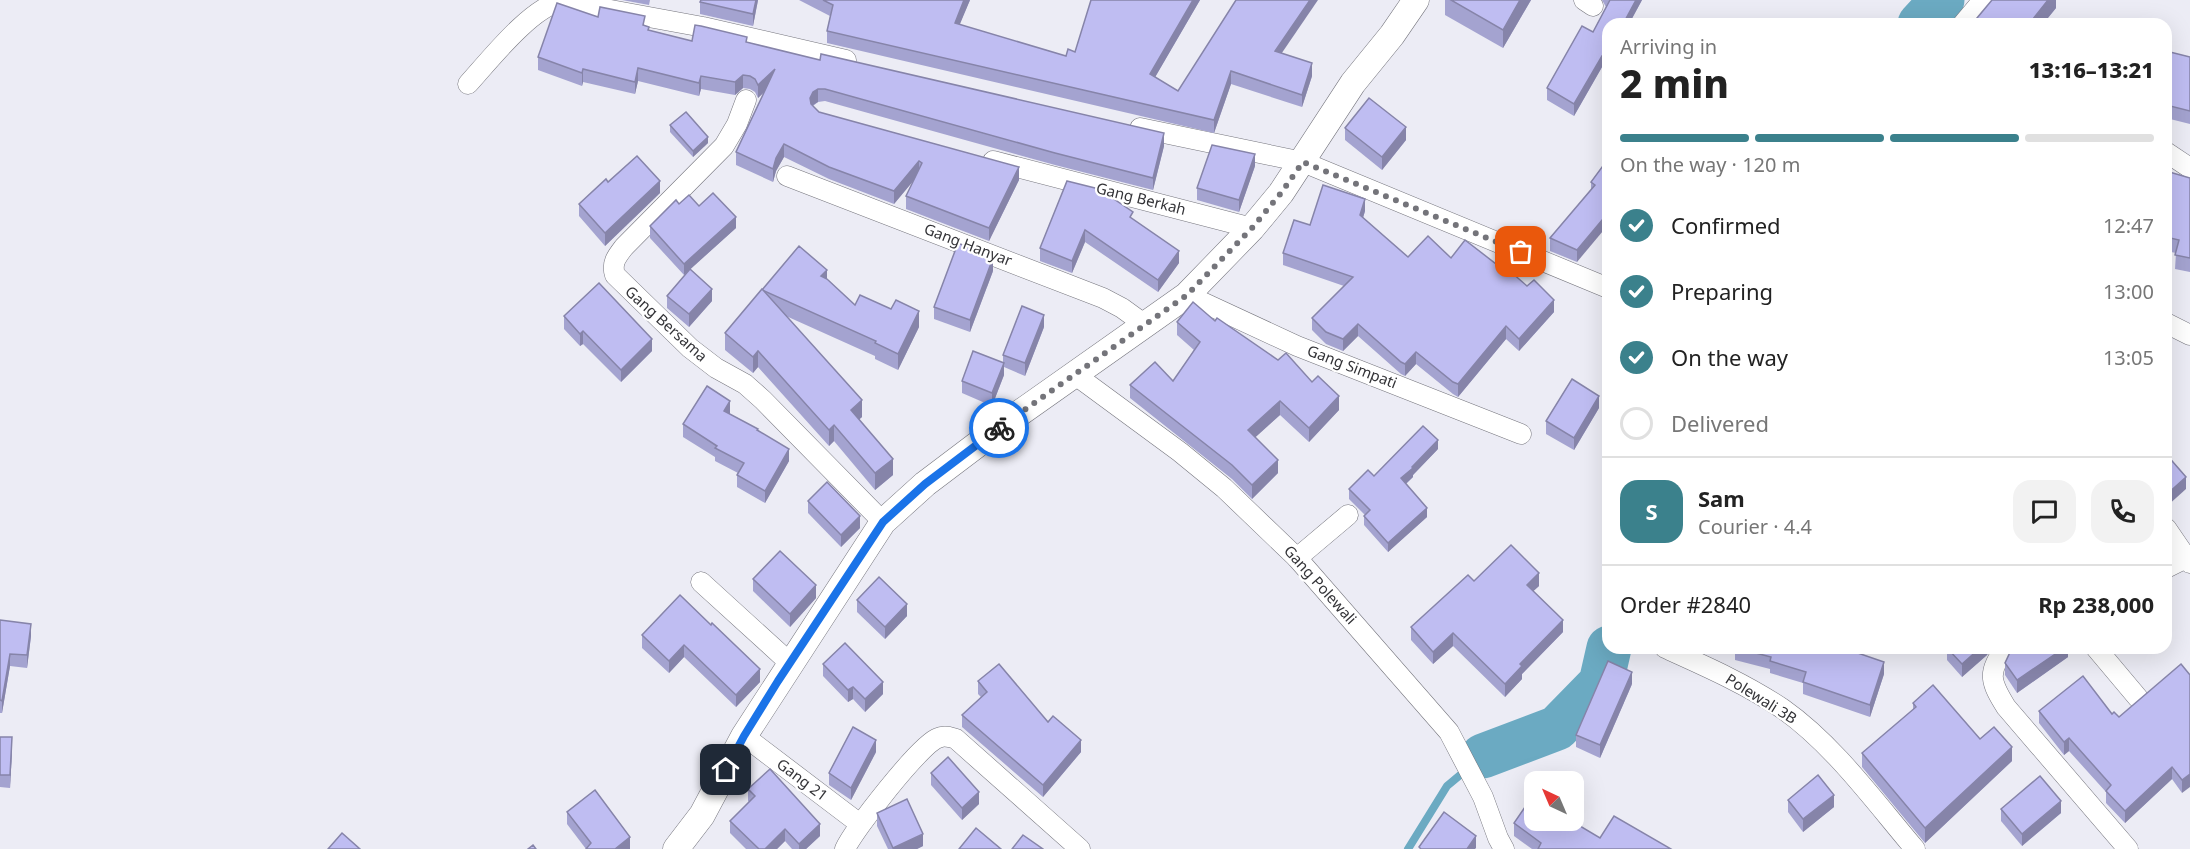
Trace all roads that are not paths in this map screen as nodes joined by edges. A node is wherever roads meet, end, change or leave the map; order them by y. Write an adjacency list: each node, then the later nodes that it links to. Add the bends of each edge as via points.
1 (1416, 0): 10 (street, via 1353,83)
2 (1983, 0): 3 (street)
3 (1968, 18)
4 (861, 64): 5 (street, via 703,27 565,1 543,9 522,26)
5 (468, 84)
6 (746, 100): 22 (street, Gang Bersama, via 724,146 624,247 616,258 615,275 690,348 763,400)
7 (1127, 125): 10 (street)
8 (975, 156): 13 (street, Gang Berkah)
9 (2172, 156): 11 (street)
10 (1303, 162): 13 (street); 14 (street)
11 (2190, 168)
12 (787, 176): 16 (street, Gang Hanyar, via 1103,298)
13 (1252, 228): 15 (street)
14 (1602, 286)
15 (1187, 295): 16 (street); 20 (street, Gang Simpati, via 1298,346)
16 (1144, 324): 19 (street)
17 (2172, 326): 18 (street)
18 (2190, 335)
19 (1074, 374): 22 (street, via 925,484); 24 (street, Gang Polewali, via 1224,488)
20 (1521, 434)
21 (1348, 515): 24 (street)
22 (883, 522): 31 (street)
23 (2172, 537): 25 (street)
24 (1297, 558): 38 (street, Gang Polewali, via 1449,732 1483,797)
25 (2188, 560): 26 (street)
26 (2172, 566)
27 (701, 582): 31 (street)
28 (1677, 654): 39 (street, Polewali 3B, via 1784,710 1824,744)
29 (2001, 654): 40 (street, via 1992,680 2006,707)
30 (2101, 654): 32 (street)
31 (790, 663): 33 (street)
32 (2138, 698)
33 (744, 736): 34 (street, Gang 21); 35 (street, via 702,814)
34 (860, 824): 36 (street); 37 (street, via 920,753 938,737 948,737)
35 (676, 849)
36 (845, 849)
37 (1080, 849)
38 (1504, 849)
39 (1915, 849)
40 (2128, 849)

